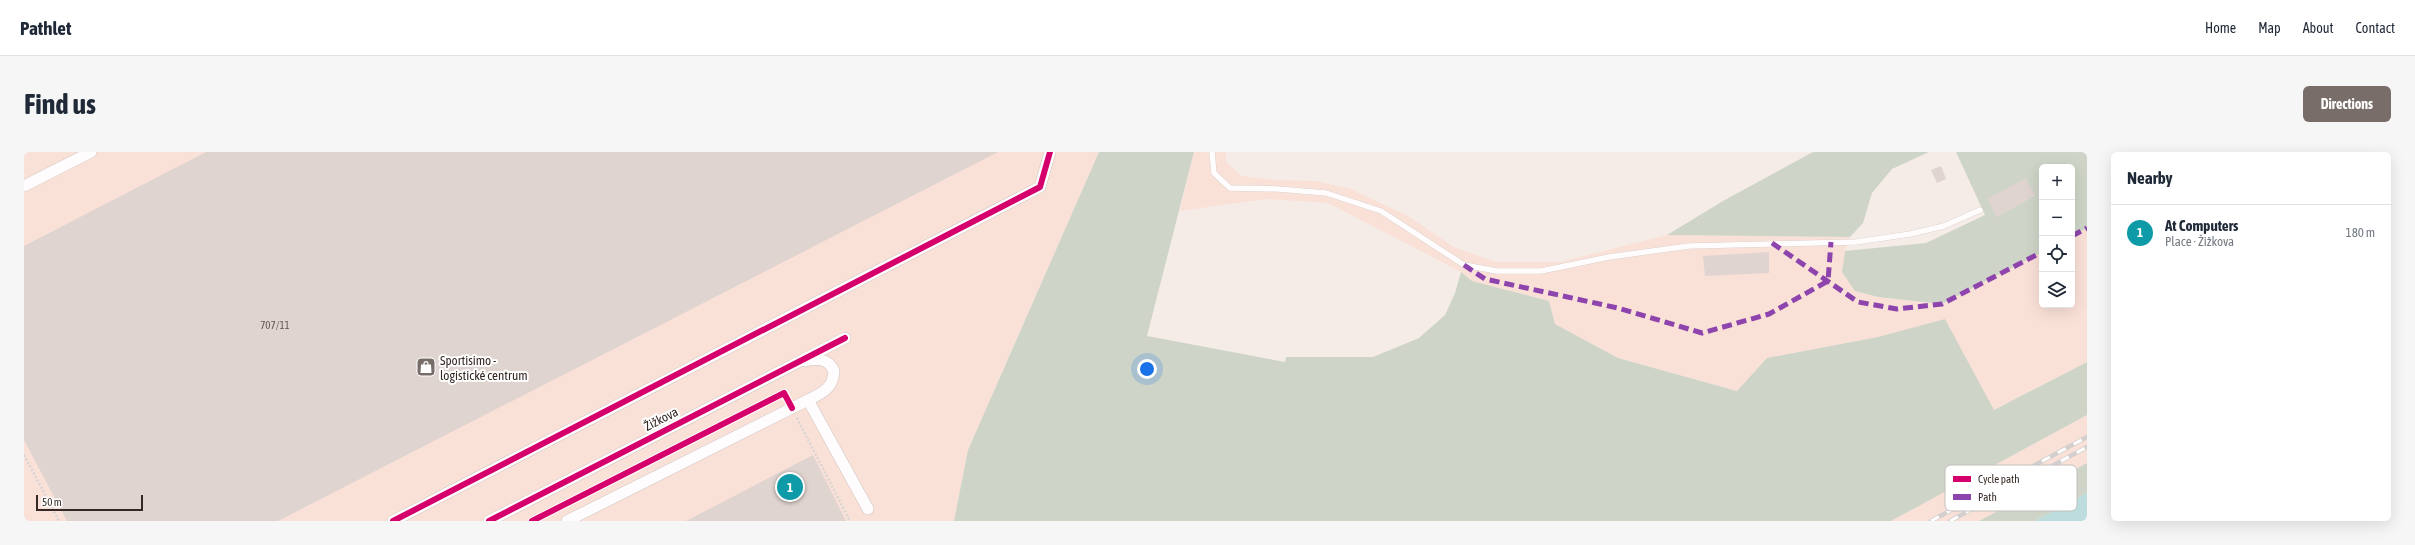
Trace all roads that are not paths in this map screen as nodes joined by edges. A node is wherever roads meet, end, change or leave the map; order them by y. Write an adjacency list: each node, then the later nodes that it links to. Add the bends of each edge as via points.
1 (91, 152): 4 (street)
2 (1050, 152): 10 (street, via 1040,187)
3 (1212, 152): 5 (lane, via 1214,173 1230,188 1326,193 1381,211 1464,265 1497,271 1541,271 1609,257 1689,246 1856,242 1944,226)
4 (24, 186)
5 (1980, 210)
6 (845, 338): 7 (street, Žižkova)
7 (786, 367): 8 (street, via 819,359 832,367 834,371 831,385); 11 (street, Žižkova)
8 (808, 400): 9 (street); 12 (street)
9 (868, 509)
10 (393, 521)
11 (489, 521)
12 (567, 521)

